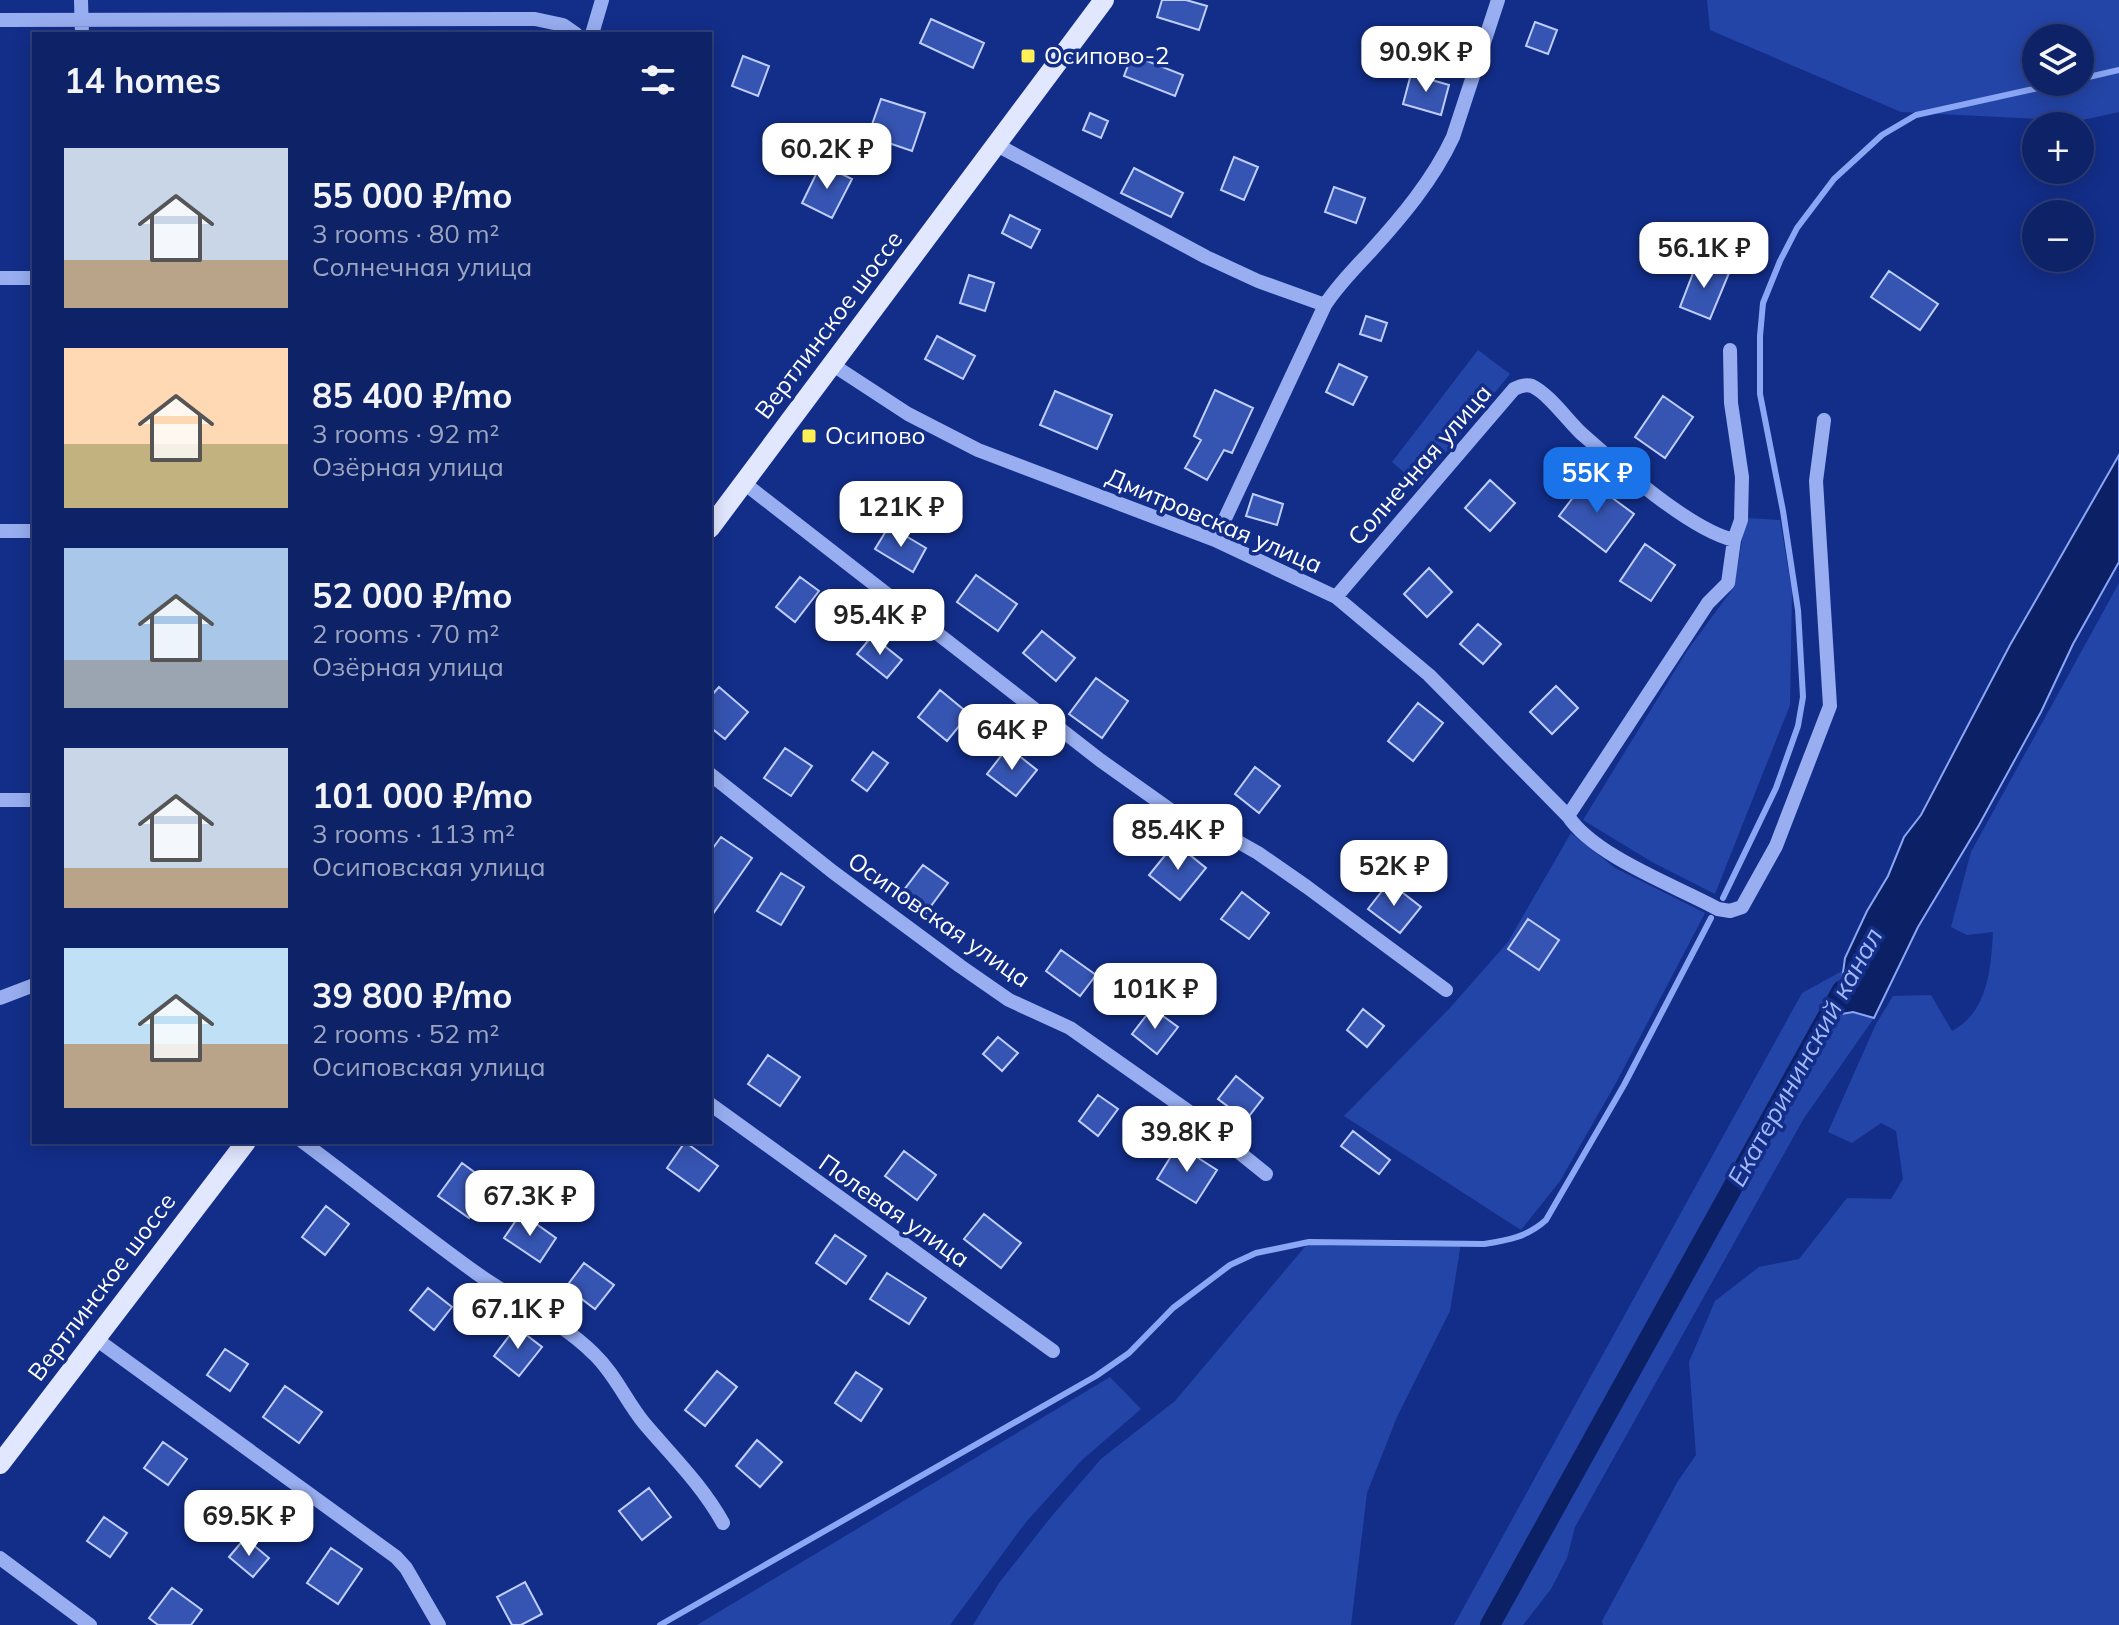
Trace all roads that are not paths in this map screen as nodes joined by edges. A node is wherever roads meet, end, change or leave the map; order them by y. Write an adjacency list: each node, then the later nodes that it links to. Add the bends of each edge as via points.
1 (81, 0): 6 (street)
2 (602, 0): 8 (street)
3 (1104, 0): 9 (main road, Вертлинское шоссе)
4 (1498, 0): 12 (street, via 1443,157 1399,219)
5 (0, 20): 6 (street)
6 (82, 28): 7 (street, via 535,19)
7 (573, 32)
8 (593, 32)
9 (997, 145): 12 (street, via 1206,257); 14 (main road, Вертлинское шоссе)
10 (0, 278): 11 (street)
11 (32, 278)
12 (1325, 305): 20 (street)
13 (1730, 350): 21 (street, via 1742,477 1741,520)
14 (833, 365): 16 (main road, Вертлинское шоссе); 20 (street, Дмитровская улица, via 908,414 978,450)
15 (1824, 420): 26 (street, Дмитровская улица, via 1816,481 1830,706 1754,891 1742,907 1718,909 1628,864 1576,828)
16 (744, 483): 17 (main road, Вертлинское шоссе); 28 (street, via 1100,760 1176,814 1258,853)
17 (712, 525)
18 (0, 531): 19 (street)
19 (32, 531)
20 (1215, 540): 22 (street, Дмитровская улица)
21 (1734, 540): 22 (street, Солнечная улица, via 1676,511 1542,393 1522,385); 26 (street, via 1728,583 1708,603)
22 (1336, 597): 26 (street, Дмитровская улица, via 1429,675)
23 (712, 776): 33 (street, Осиповская улица, via 960,966 1009,1000 1070,1028)
24 (0, 800): 25 (street)
25 (32, 800)
26 (1568, 816)
27 (32, 986): 29 (street)
28 (1446, 990)
29 (0, 998)
30 (712, 1105): 35 (street, Полевая улица)
31 (244, 1144): 34 (main road, Вертлинское шоссе)
32 (306, 1144): 37 (street, via 594,1353)
33 (1266, 1174)
34 (96, 1339): 36 (main road, Вертлинское шоссе); 40 (street, via 396,1557)
35 (1053, 1351)
36 (0, 1464)
37 (723, 1523)
38 (0, 1558): 39 (street)
39 (90, 1625)
40 (439, 1625)

